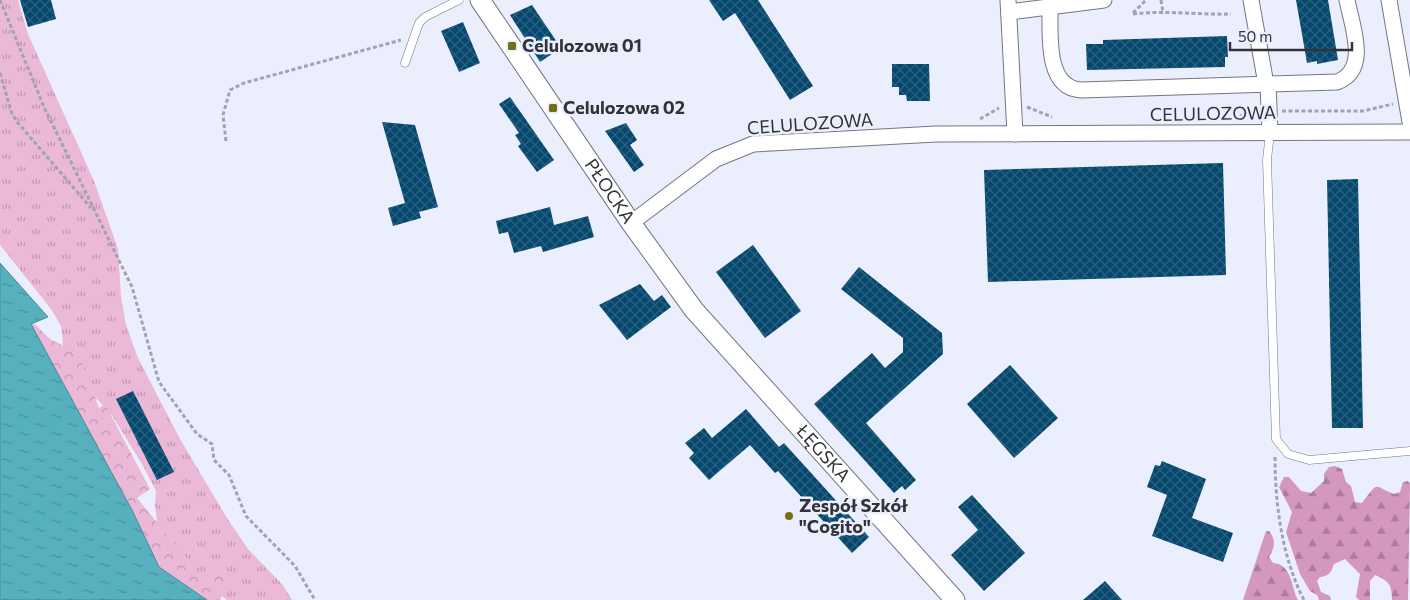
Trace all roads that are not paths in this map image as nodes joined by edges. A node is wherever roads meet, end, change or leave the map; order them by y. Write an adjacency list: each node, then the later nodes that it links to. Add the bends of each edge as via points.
1 (459, 0): 9 (lane, via 429,14 419,23)
2 (480, 0): 15 (street, PŁOCKA)
3 (1104, 0): 7 (street)
4 (1251, 0): 10 (street)
5 (1348, 0): 10 (street, via 1357,58 1351,74 1337,82)
6 (1389, 0): 11 (street)
7 (1050, 4): 8 (street); 10 (street, via 1054,73 1069,89)
8 (1008, 6): 14 (street)
9 (405, 63)
10 (1267, 84): 12 (street)
11 (1410, 122)
12 (1270, 132): 13 (street, CELULOZOWA); 14 (street, CELULOZOWA); 17 (lane, via 1267,160 1276,439 1288,454 1309,460)
13 (1410, 132)
14 (1015, 134): 15 (street, CELULOZOWA, via 936,134 753,144 716,159)
15 (631, 223): 16 (street, PŁOCKA, via 694,310)
16 (751, 375): 18 (street, ŁĘGSKA)
17 (1410, 451)
18 (950, 598)

